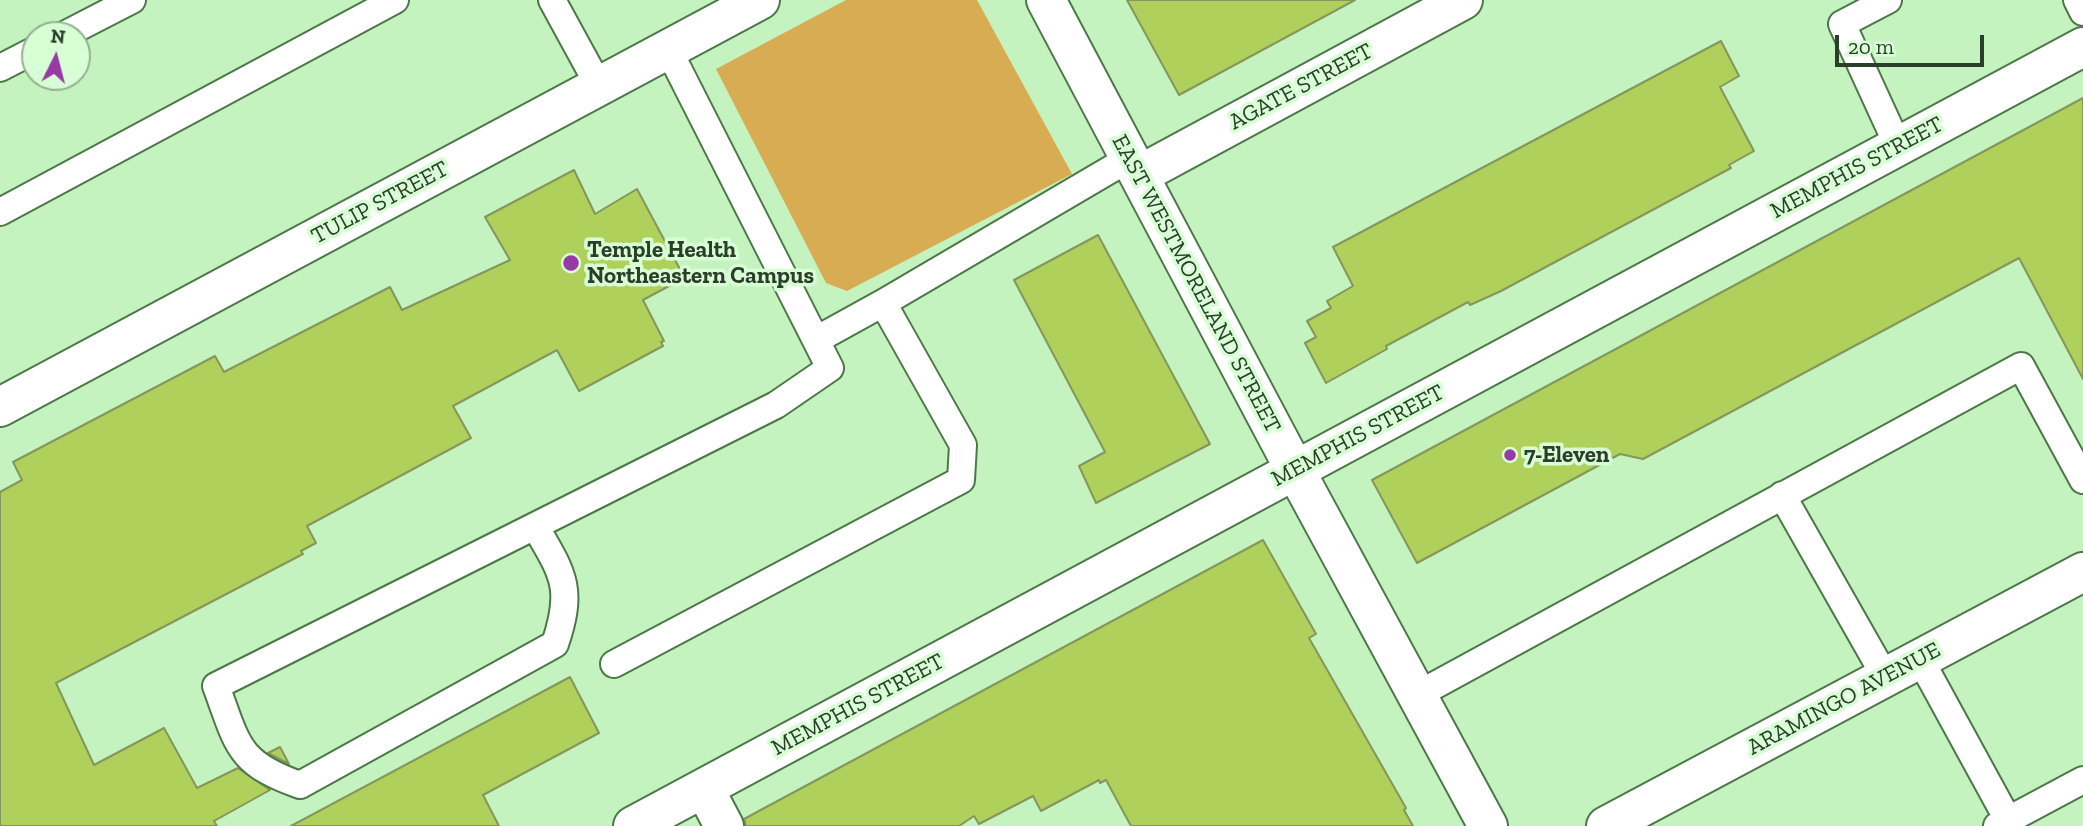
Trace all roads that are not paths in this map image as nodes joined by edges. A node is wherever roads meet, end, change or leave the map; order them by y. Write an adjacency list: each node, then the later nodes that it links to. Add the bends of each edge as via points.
1 (132, 0): 9 (lane)
2 (395, 0): 19 (lane)
3 (552, 0): 16 (lane)
4 (760, 0): 13 (street, TULIP STREET)
5 (1046, 0): 18 (street, EAST WESTMORELAND STREET)
6 (1463, 0): 18 (street, AGATE STREET)
7 (1888, 0): 17 (lane, via 1842,24)
8 (2077, 0): 10 (lane)
9 (96, 8): 11 (lane)
10 (2083, 12)
11 (81, 21)
12 (2083, 47): 17 (street, MEMPHIS STREET)
13 (668, 49): 16 (street, TULIP STREET); 21 (lane)
14 (21, 57): 15 (lane)
15 (0, 68)
16 (599, 86): 22 (street, TULIP STREET)
17 (1898, 146): 23 (street, MEMPHIS STREET)
18 (1134, 166): 20 (lane); 23 (street, EAST WESTMORELAND STREET)
19 (0, 212)
20 (883, 303): 21 (lane); 29 (lane, via 963,445 961,480)
21 (816, 340): 26 (lane, via 830,368 776,405)
22 (0, 407)
23 (1295, 470): 31 (street, EAST WESTMORELAND STREET); 33 (street, MEMPHIS STREET)
24 (2083, 480): 25 (lane, via 2021,366)
25 (1782, 495): 30 (lane); 31 (lane)
26 (535, 526): 26 (lane, via 216,686 241,752 267,774 300,785 555,644 566,610 560,570)
27 (2083, 572): 28 (street, ARAMINGO AVENUE)
28 (1920, 659): 30 (street, ARAMINGO AVENUE); 34 (lane)
29 (614, 664)
30 (1886, 678): 38 (street, ARAMINGO AVENUE)
31 (1417, 695): 37 (street, EAST WESTMORELAND STREET)
32 (2083, 780): 34 (lane)
33 (704, 788): 35 (street, MEMPHIS STREET); 36 (street)
34 (2003, 823)
35 (633, 826)
36 (724, 826)
37 (1488, 826)
38 (1606, 826)

